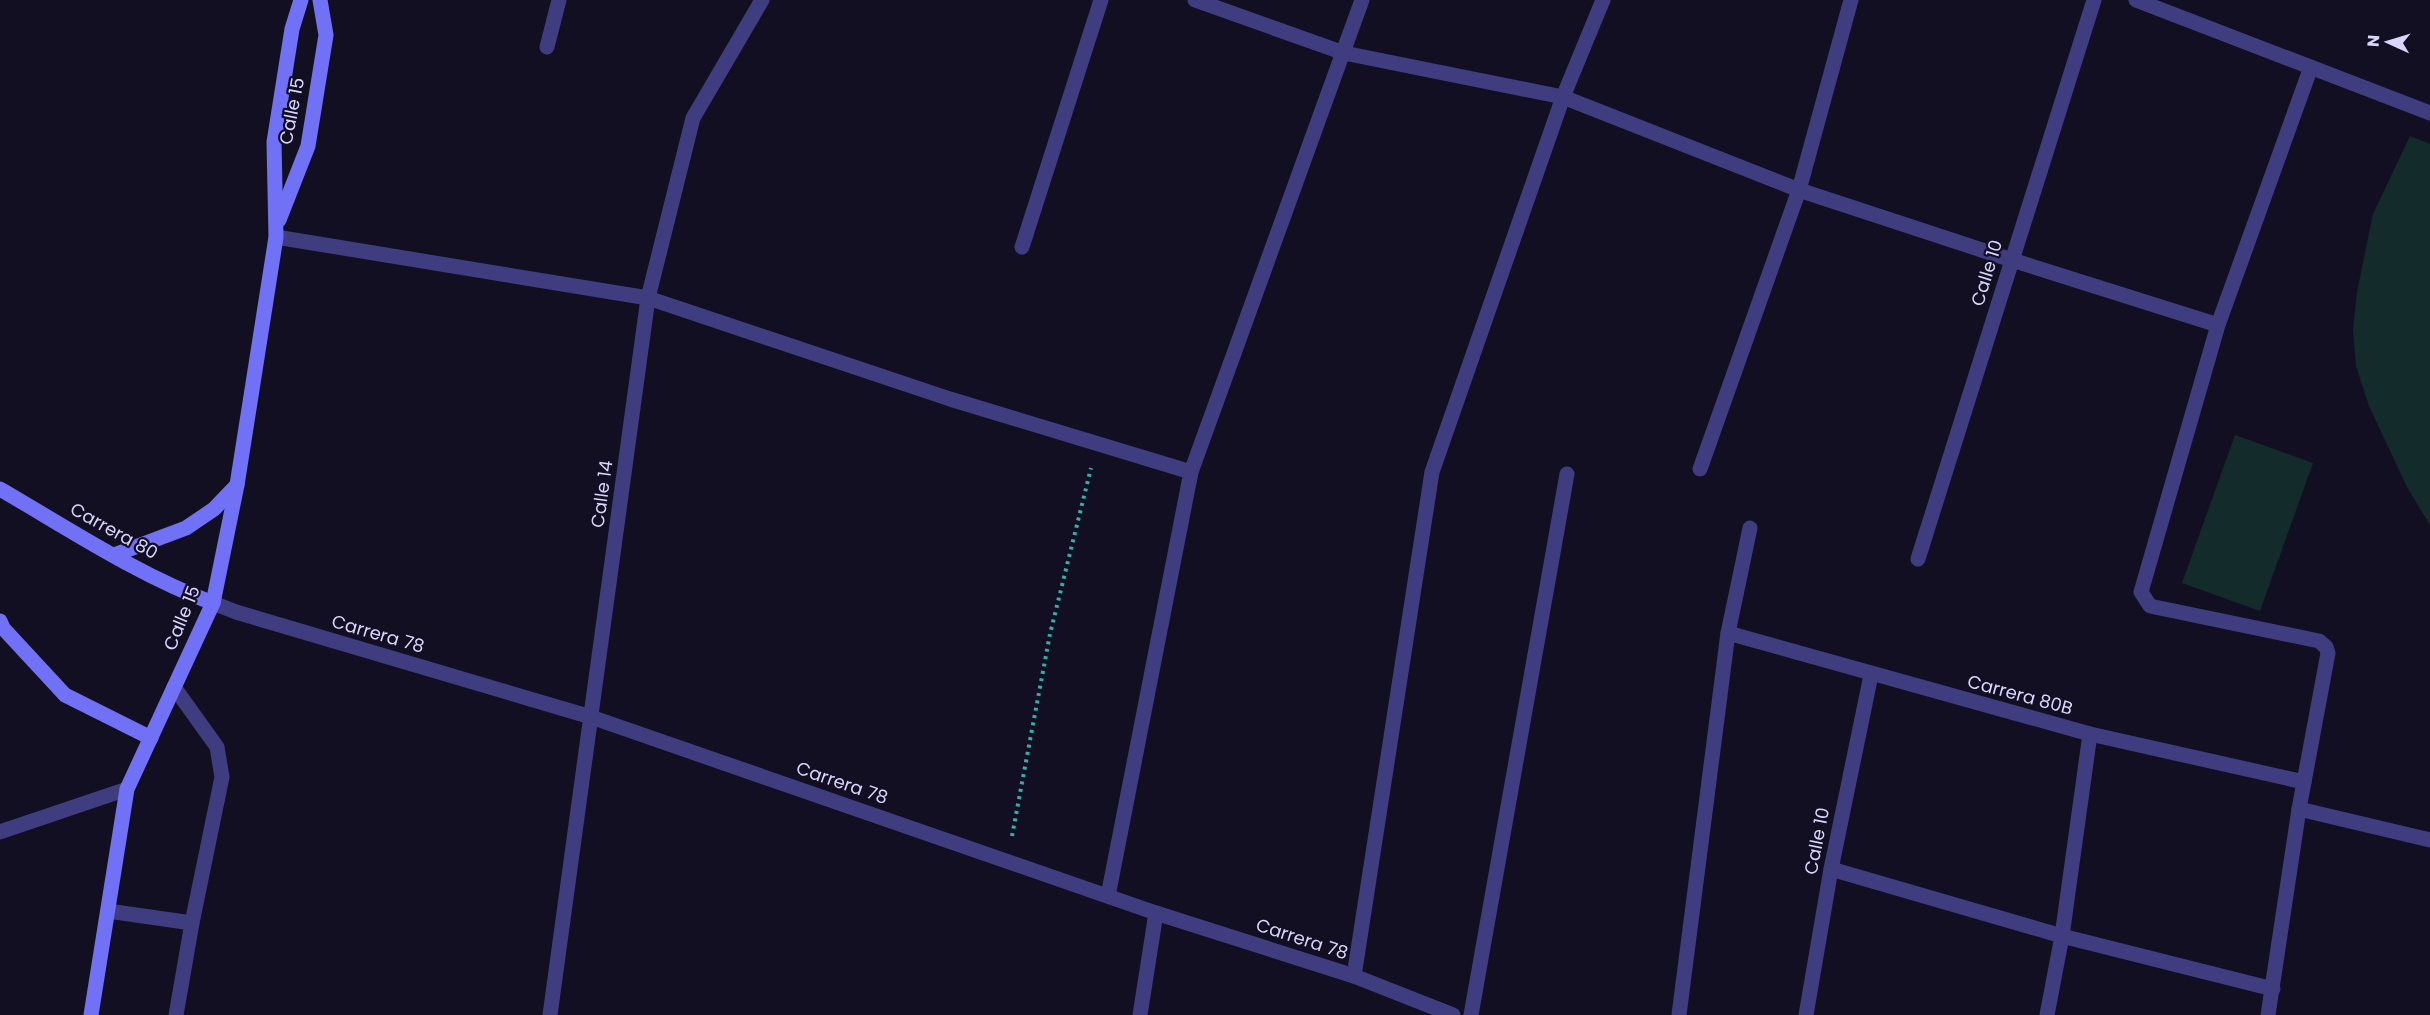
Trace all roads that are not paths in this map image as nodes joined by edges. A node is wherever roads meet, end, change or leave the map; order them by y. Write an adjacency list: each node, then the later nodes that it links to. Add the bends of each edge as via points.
1 (301, 0): 18 (street, Calle 15, via 292,29 274,142)
2 (320, 0): 18 (street, Calle 15, via 326,35 308,146)
3 (559, 0): 12 (street)
4 (762, 0): 21 (street, Calle 14, via 693,118)
5 (1101, 0): 19 (street)
6 (1195, 0): 13 (street)
7 (1362, 0): 13 (street)
8 (1603, 0): 15 (street)
9 (1851, 0): 17 (street)
10 (2094, 0): 20 (street, Calle 10)
11 (2136, 0): 14 (street)
12 (547, 46)
13 (1344, 53): 15 (street); 24 (street)
14 (2311, 67): 16 (street); 22 (street)
15 (1563, 97): 17 (street); 50 (street, via 1432,472)
16 (2430, 113)
17 (1799, 190): 20 (street); 23 (street)
18 (277, 231): 21 (street); 26 (street, Calle 15)
19 (1022, 247)
20 (2012, 260): 22 (street); 30 (street, Calle 10)
21 (648, 298): 24 (street, via 950,399); 36 (street, Calle 14)
22 (2218, 324): 39 (street, via 2141,592 2150,606 2319,641 2326,646 2328,653)
23 (1700, 469)
24 (1191, 472): 45 (street)
25 (1567, 474): 57 (street)
26 (237, 484): 29 (street, via 214,509 186,528); 31 (street, Calle 15)
27 (0, 489): 29 (street, Carrera 80)
28 (1750, 528): 33 (street)
29 (114, 555): 31 (street, Carrera 80)
30 (1918, 559)
31 (213, 603): 35 (street, Calle 15); 36 (street, Carrera 78)
32 (0, 621): 38 (street, via 65,695)
33 (1728, 633): 34 (street, Carrera 80B); 58 (street)
34 (1871, 675): 37 (street, Carrera 80B); 44 (street, Calle 10)
35 (174, 687): 38 (street, Calle 15); 48 (street, via 217,747 222,777)
36 (591, 717): 45 (street, Carrera 78); 54 (street, Calle 14)
37 (2090, 734): 39 (street, Carrera 80B); 49 (street)
38 (151, 738): 40 (street, Calle 15)
39 (2304, 782): 41 (street)
40 (128, 789): 42 (street); 46 (street, Calle 15)
41 (2299, 809): 43 (street); 51 (street)
42 (0, 832)
43 (2430, 840)
44 (1831, 868): 49 (street); 59 (street, Calle 10)
45 (1108, 896): 47 (street, Carrera 78)
46 (108, 911): 48 (street); 52 (street, Calle 15)
47 (1156, 913): 50 (street, Carrera 78); 55 (street)
48 (192, 923): 53 (street)
49 (2062, 936): 51 (street); 60 (street)
50 (1354, 976): 56 (street, Carrera 78)
51 (2273, 989): 61 (street)
52 (91, 1015)
53 (176, 1015)
54 (550, 1015)
55 (1140, 1015)
56 (1453, 1015)
57 (1471, 1015)
58 (1679, 1015)
59 (1806, 1015)
60 (2047, 1015)
61 (2268, 1015)

